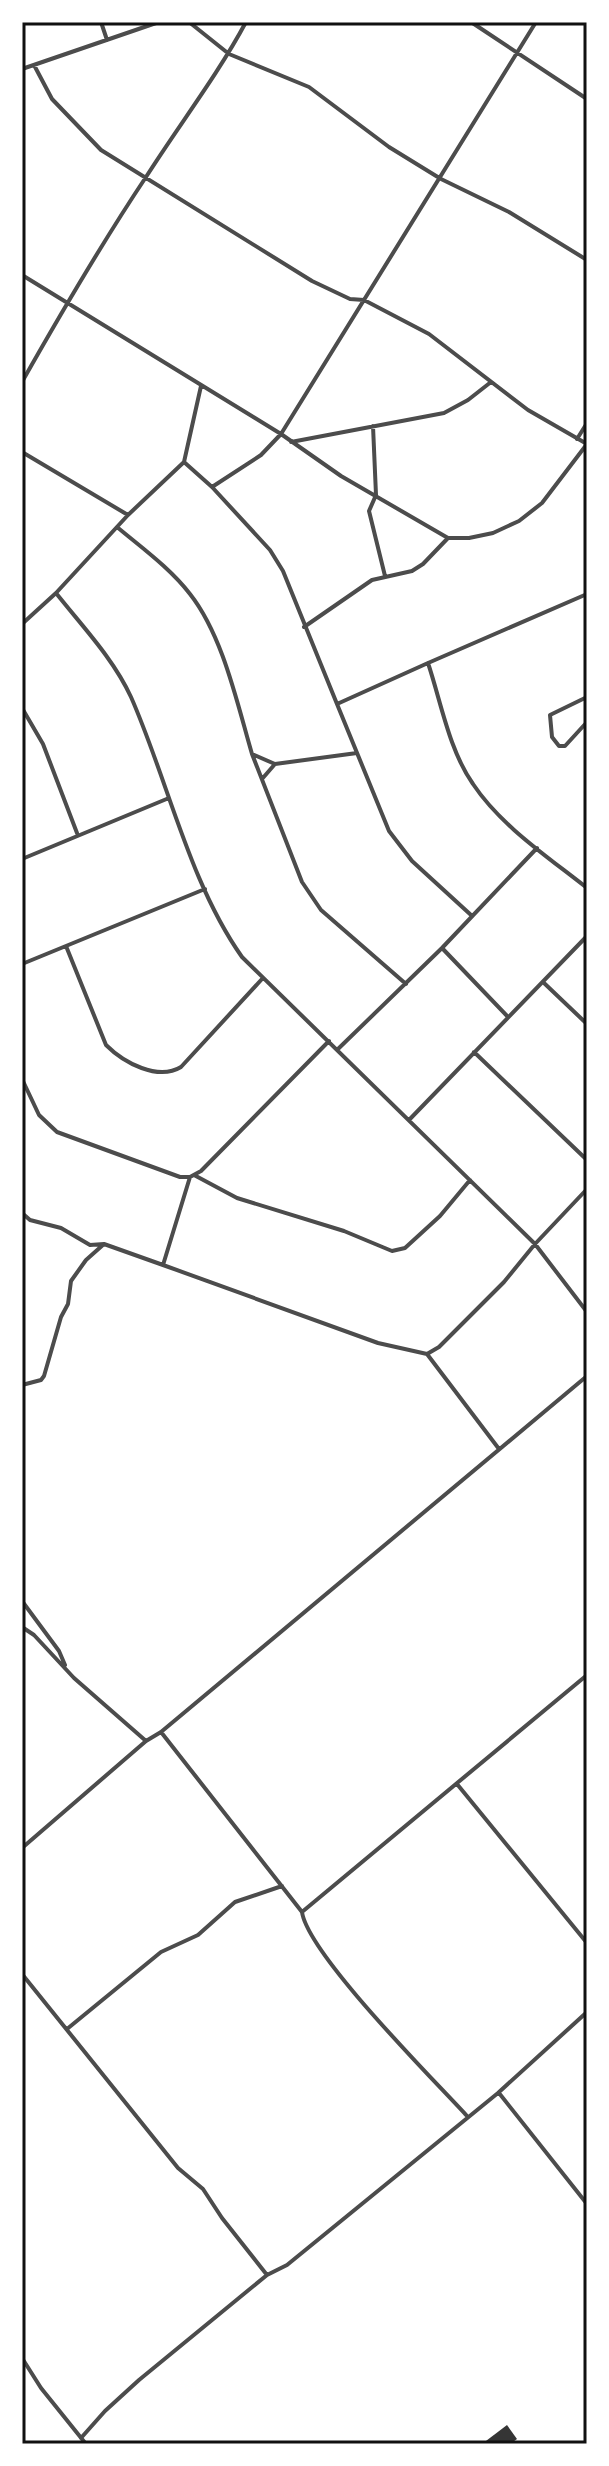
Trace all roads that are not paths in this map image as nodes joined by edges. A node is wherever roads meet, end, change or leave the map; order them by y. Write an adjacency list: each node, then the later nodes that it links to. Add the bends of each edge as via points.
1 (101, 22): 7 (street)
2 (159, 22): 7 (street)
3 (189, 22): 9 (street)
4 (246, 22): 9 (street)
5 (471, 22): 8 (street)
6 (536, 22): 8 (street)
7 (107, 40): 10 (street)
8 (517, 51): 12 (street); 14 (street)
9 (229, 54): 13 (street); 14 (street, via 309,87)
10 (34, 65): 11 (street); 13 (street, via 52,99 77,127)
11 (22, 69)
12 (587, 99)
13 (144, 179): 17 (street, via 312,281); 18 (street)
14 (441, 179): 15 (street, via 509,212); 17 (street)
15 (587, 260)
16 (22, 275): 18 (street)
17 (364, 300): 20 (street, via 429,334); 24 (street)
18 (67, 302): 19 (street); 21 (street)
19 (22, 382)
20 (491, 382): 23 (street, via 444,413); 25 (street)
21 (201, 385): 24 (street); 29 (street)
22 (587, 423): 25 (street)
23 (373, 426): 26 (street); 31 (street)
24 (281, 434): 26 (street); 30 (street, via 261,455)
25 (577, 439): 27 (street)
26 (291, 442): 31 (street)
27 (587, 444): 34 (street, via 542,503 519,521 493,533)
28 (22, 452): 32 (street)
29 (184, 462): 30 (street); 32 (street)
30 (212, 487): 39 (street, via 270,550)
31 (376, 495): 34 (street); 35 (street, via 369,511)
32 (128, 515): 33 (street)
33 (117, 527): 36 (street); 46 (street, via 190,594 208,622)
34 (448, 538): 35 (street, via 412,571)
35 (385, 576): 39 (street)
36 (56, 593): 38 (street); 49 (street, via 114,666)
37 (587, 594): 40 (street)
38 (22, 624)
39 (304, 627): 42 (street)
40 (428, 663): 42 (street); 51 (street, via 472,783)
41 (587, 697): 44 (street, via 550,715 555,743 565,746)
42 (337, 704): 45 (street)
43 (22, 708): 50 (street, via 43,744)
44 (587, 722)
45 (357, 753): 47 (street); 55 (street, via 400,848)
46 (252, 754): 47 (street); 48 (street)
47 (275, 764): 48 (street)
48 (262, 779): 62 (street, via 310,897)
49 (169, 798): 50 (street); 54 (street)
50 (77, 834): 52 (street)
51 (537, 848): 53 (street); 55 (street)
52 (22, 859)
53 (587, 888)
54 (205, 889): 57 (street); 60 (street, via 225,933)
55 (471, 915): 58 (street)
56 (587, 936): 61 (street)
57 (66, 946): 59 (street); 60 (street, via 106,1045 115,1054 165,1074 181,1067)
58 (442, 948): 62 (street); 63 (street)
59 (22, 964)
60 (262, 979): 65 (street)
61 (544, 983): 63 (street); 64 (street)
62 (406, 984): 66 (street)
63 (508, 1017): 67 (street)
64 (587, 1024)
65 (329, 1041): 66 (street); 71 (street)
66 (338, 1049): 69 (street)
67 (474, 1052): 69 (street); 70 (street)
68 (22, 1079): 71 (street, via 39,1115 57,1132 180,1177)
69 (409, 1120): 72 (street)
70 (587, 1160)
71 (192, 1176): 72 (street, via 237,1198 392,1251 405,1248); 77 (street)
72 (470, 1180): 76 (street)
73 (587, 1189): 76 (street)
74 (22, 1213): 75 (street, via 90,1245)
75 (104, 1244): 77 (street); 81 (street, via 71,1281 44,1376)
76 (535, 1244): 78 (street); 79 (street, via 504,1282)
77 (163, 1265): 79 (street, via 378,1343)
78 (587, 1312)
79 (427, 1354): 82 (street)
80 (587, 1376): 82 (street)
81 (22, 1385)
82 (499, 1449): 87 (street)
83 (22, 1601): 85 (street)
84 (22, 1627): 85 (street)
85 (66, 1669): 88 (street)
86 (587, 1675): 89 (street)
87 (161, 1732): 88 (street); 91 (street)
88 (146, 1741): 90 (street)
89 (456, 1784): 92 (street); 93 (street)
90 (22, 1848)
91 (282, 1886): 92 (street); 96 (street, via 235,1902 198,1935 161,1952)
92 (302, 1912): 98 (street, via 340,1974)
93 (587, 1943)
94 (22, 1974): 96 (street)
95 (587, 2012): 97 (street)
96 (67, 2029): 100 (street, via 178,2168 203,2189)
97 (498, 2093): 98 (street); 99 (street)
98 (467, 2116): 100 (street, via 287,2265)
99 (587, 2204)
100 (267, 2275): 102 (street, via 139,2380)
101 (22, 2358): 102 (street)
102 (81, 2438): 103 (street)
103 (86, 2444)

